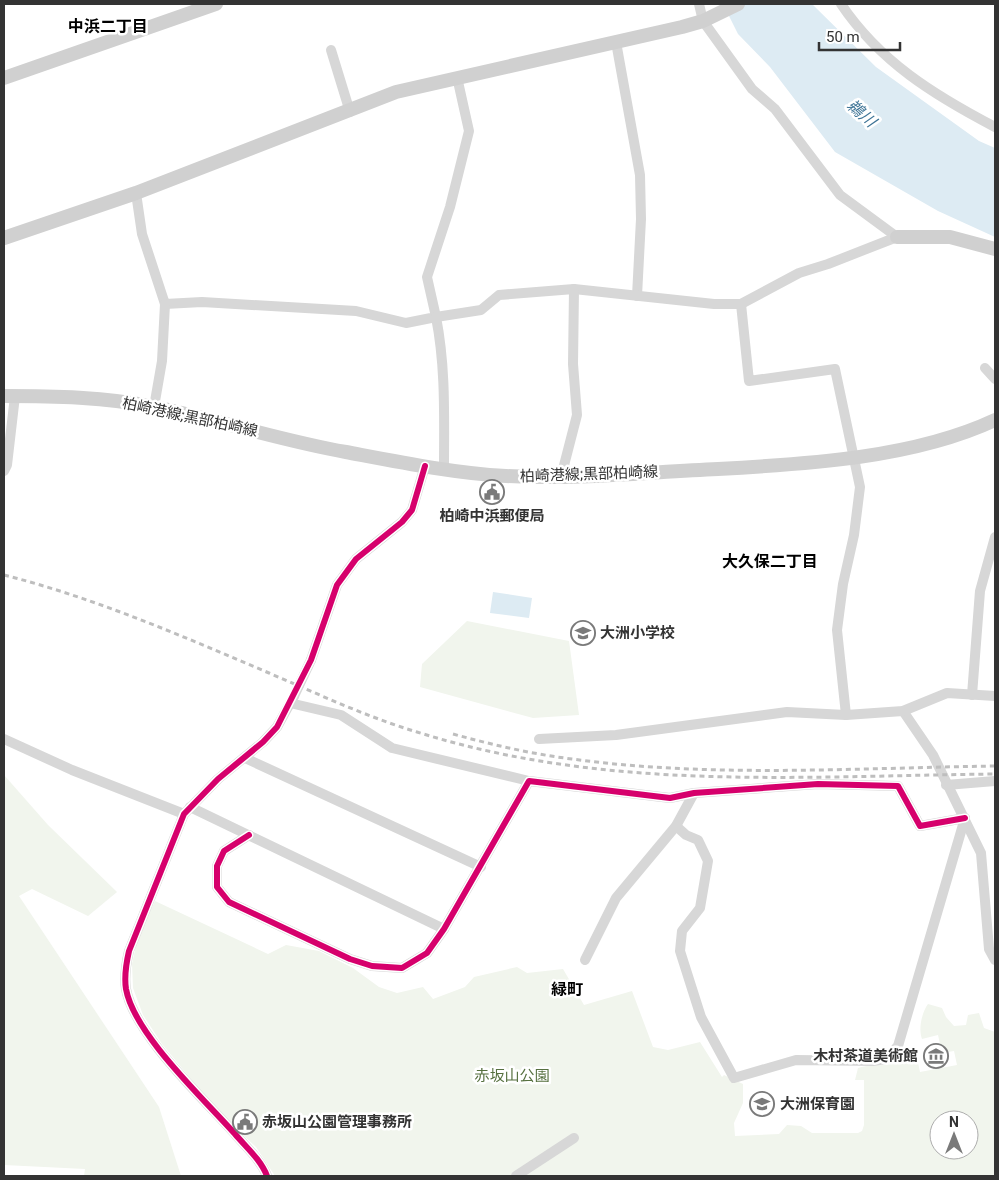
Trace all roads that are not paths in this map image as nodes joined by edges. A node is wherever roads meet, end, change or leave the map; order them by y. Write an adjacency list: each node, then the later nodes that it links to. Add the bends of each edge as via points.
1 (216, 4): 9 (street)
2 (699, 4): 5 (street)
3 (738, 4): 5 (street)
4 (841, 4): 11 (street, via 859,30 892,63)
5 (703, 21): 6 (street); 13 (street, via 752,89 774,109 840,195)
6 (616, 42): 8 (street); 17 (street, via 640,175)
7 (330, 50): 10 (street)
8 (457, 77): 10 (street, via 396,92); 20 (street, via 469,131 450,207 427,277)
9 (4, 78)
10 (350, 112): 12 (street)
11 (995, 127)
12 (136, 193): 14 (street); 18 (street, via 142,234)
13 (897, 237): 15 (street, via 950,237); 19 (street, via 799,273)
14 (4, 238)
15 (995, 249)
16 (574, 289): 17 (street); 20 (street, via 499,295 481,310); 30 (street, via 573,364 577,415)
17 (637, 296): 19 (street)
18 (165, 304): 20 (street, via 202,302 356,311 406,323); 24 (street, via 162,361)
19 (741, 304): 26 (street, via 749,381 835,369)
20 (436, 317): 28 (street, via 443,353)
21 (985, 368): 22 (street)
22 (995, 379)
23 (10, 396): 24 (street, 柏崎港線;黒部柏崎線, via 80,396); 29 (street, via 7,465)
24 (154, 407): 27 (street, 柏崎港線;黒部柏崎線, via 343,452)
25 (995, 420): 26 (street, 柏崎港線;黒部柏崎線, via 938,442)
26 (855, 457): 30 (street, 柏崎港線;黒部柏崎線, via 766,466); 36 (street, via 860,487 837,630)
27 (425, 466): 28 (street, 柏崎港線;黒部柏崎線); 34 (street, bridge, via 412,510 356,559 337,584 311,660)
28 (444, 469): 30 (street, 柏崎港線;黒部柏崎線, via 505,476)
29 (4, 471)
30 (561, 477)
31 (995, 538): 32 (street, via 980,591)
32 (972, 695): 33 (street); 35 (street, via 947,693)
33 (995, 696)
34 (292, 699): 39 (street, via 277,727); 40 (street, via 341,715 392,748)
35 (903, 711): 36 (street); 42 (street, via 933,755)
36 (846, 715): 38 (street, via 787,712 616,735)
37 (4, 739): 44 (street, via 72,770)
38 (539, 739)
39 (245, 758): 44 (street, via 218,779); 48 (street)
40 (529, 781): 43 (street, via 670,798); 48 (street)
41 (995, 781): 42 (street)
42 (946, 785): 45 (street)
43 (694, 793): 45 (street, via 818,784 898,786 920,826); 46 (street)
44 (187, 811): 47 (street); 53 (street, via 129,951 126,990 134,1011 154,1042 253,1154)
45 (965, 818): 46 (street, via 898,1046 886,1059 796,1060 734,1078 701,1017 680,951 682,931 700,908 708,861 698,840); 51 (street, via 981,853 989,949)
46 (676, 826): 50 (street, via 616,898)
47 (249, 835): 49 (street); 49 (street, via 224,851 217,866 217,887 229,902 350,959 372,966 402,968 427,953)
48 (481, 867): 49 (street)
49 (444, 929)
50 (585, 960)
51 (995, 960)
52 (574, 1138): 54 (street)
53 (267, 1176)
54 (516, 1176)

